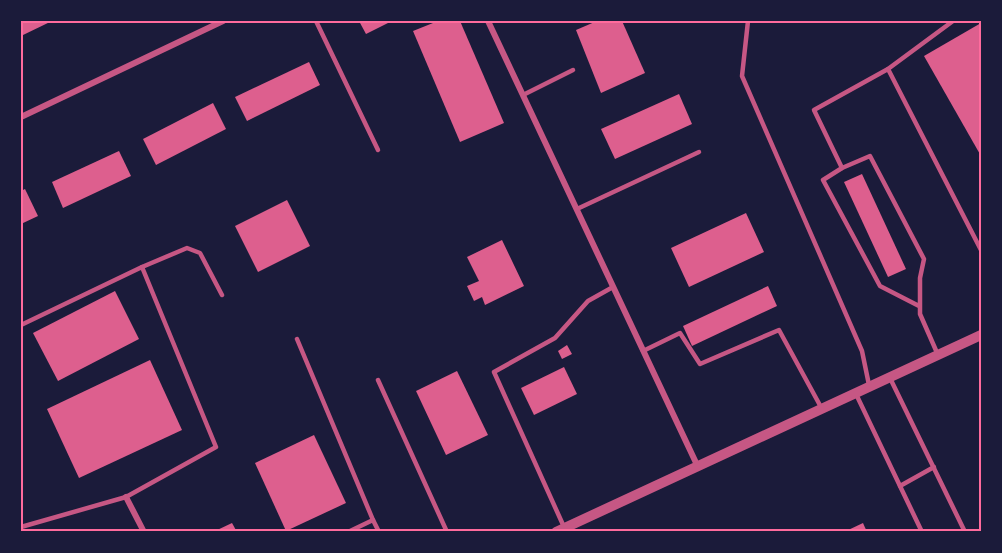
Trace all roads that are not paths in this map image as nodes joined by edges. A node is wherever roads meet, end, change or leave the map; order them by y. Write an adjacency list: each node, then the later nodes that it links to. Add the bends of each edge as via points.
1 (223, 21): 9 (street)
2 (316, 21): 10 (lane)
3 (488, 21): 8 (street)
4 (748, 21): 26 (lane, via 742,75 862,351)
5 (953, 21): 6 (lane)
6 (888, 69): 12 (lane, via 814,110); 14 (lane)
7 (573, 70): 8 (lane)
8 (523, 95): 13 (street)
9 (21, 117)
10 (378, 150)
11 (699, 152): 13 (lane)
12 (842, 168): 18 (lane, via 823,180 880,286); 18 (lane, via 870,156 924,259)
13 (577, 209): 16 (street)
14 (981, 250)
15 (142, 267): 17 (lane, via 187,248 200,253); 19 (lane); 32 (lane, via 216,447)
16 (613, 287): 22 (street); 35 (lane, via 588,301 555,338 494,372)
17 (222, 295)
18 (919, 306): 23 (lane)
19 (21, 325)
20 (981, 335): 23 (street)
21 (297, 339): 33 (lane)
22 (643, 351): 28 (lane, via 680,333 700,364 779,330); 29 (street)
23 (938, 355): 24 (street)
24 (890, 377): 26 (street); 30 (lane)
25 (378, 380): 39 (lane)
26 (870, 387): 27 (street)
27 (856, 394): 28 (street); 31 (lane)
28 (822, 409): 29 (street)
29 (698, 467): 35 (street)
30 (934, 467): 31 (lane); 41 (lane)
31 (900, 486): 40 (lane)
32 (126, 497): 34 (lane); 36 (street)
33 (373, 520): 37 (lane); 38 (lane)
34 (21, 527)
35 (560, 530)
36 (144, 532)
37 (348, 532)
38 (379, 532)
39 (447, 532)
40 (922, 532)
41 (966, 532)

